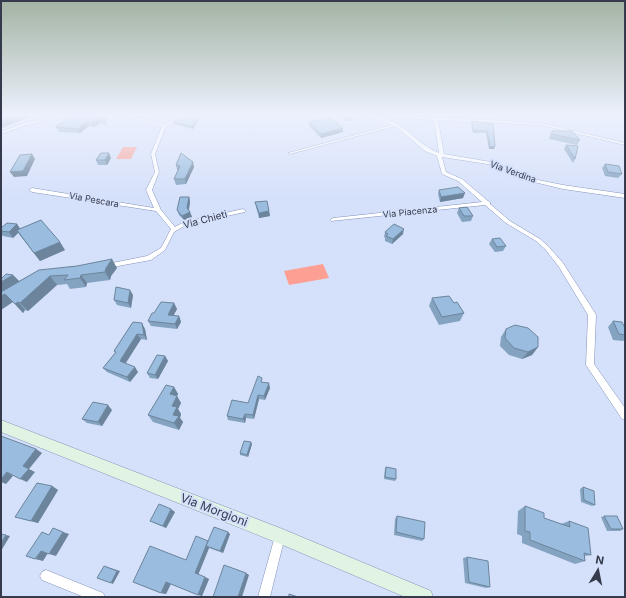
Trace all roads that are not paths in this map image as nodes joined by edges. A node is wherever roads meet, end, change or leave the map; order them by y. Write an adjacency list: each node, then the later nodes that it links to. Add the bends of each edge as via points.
1 (158, 142): 10 (street, via 153,154 157,172 149,190)
2 (332, 142): 5 (street)
3 (417, 142): 6 (street, Via Verdina, via 427,150)
4 (439, 142): 6 (street)
5 (290, 153)
6 (441, 155): 8 (street, Via Verdina, via 495,164 536,181); 9 (street, via 444,173 460,180)
7 (32, 190): 10 (street, Via Pescara)
8 (625, 196)
9 (488, 203): 12 (street, Via Piacenza); 15 (street, via 508,222 548,248 561,264 592,315 590,366)
10 (158, 210): 13 (street)
11 (243, 211): 13 (street, Via Chieti, via 192,221)
12 (333, 220)
13 (174, 229): 14 (street, Via Chieti, via 163,249 149,258)
14 (97, 268)
15 (625, 416)
16 (1, 426): 17 (main road, Via Morgioni)
17 (280, 536): 20 (street); 21 (main road, Via Morgioni)
18 (46, 576): 19 (street)
19 (99, 597)
20 (264, 597)
21 (425, 597)

